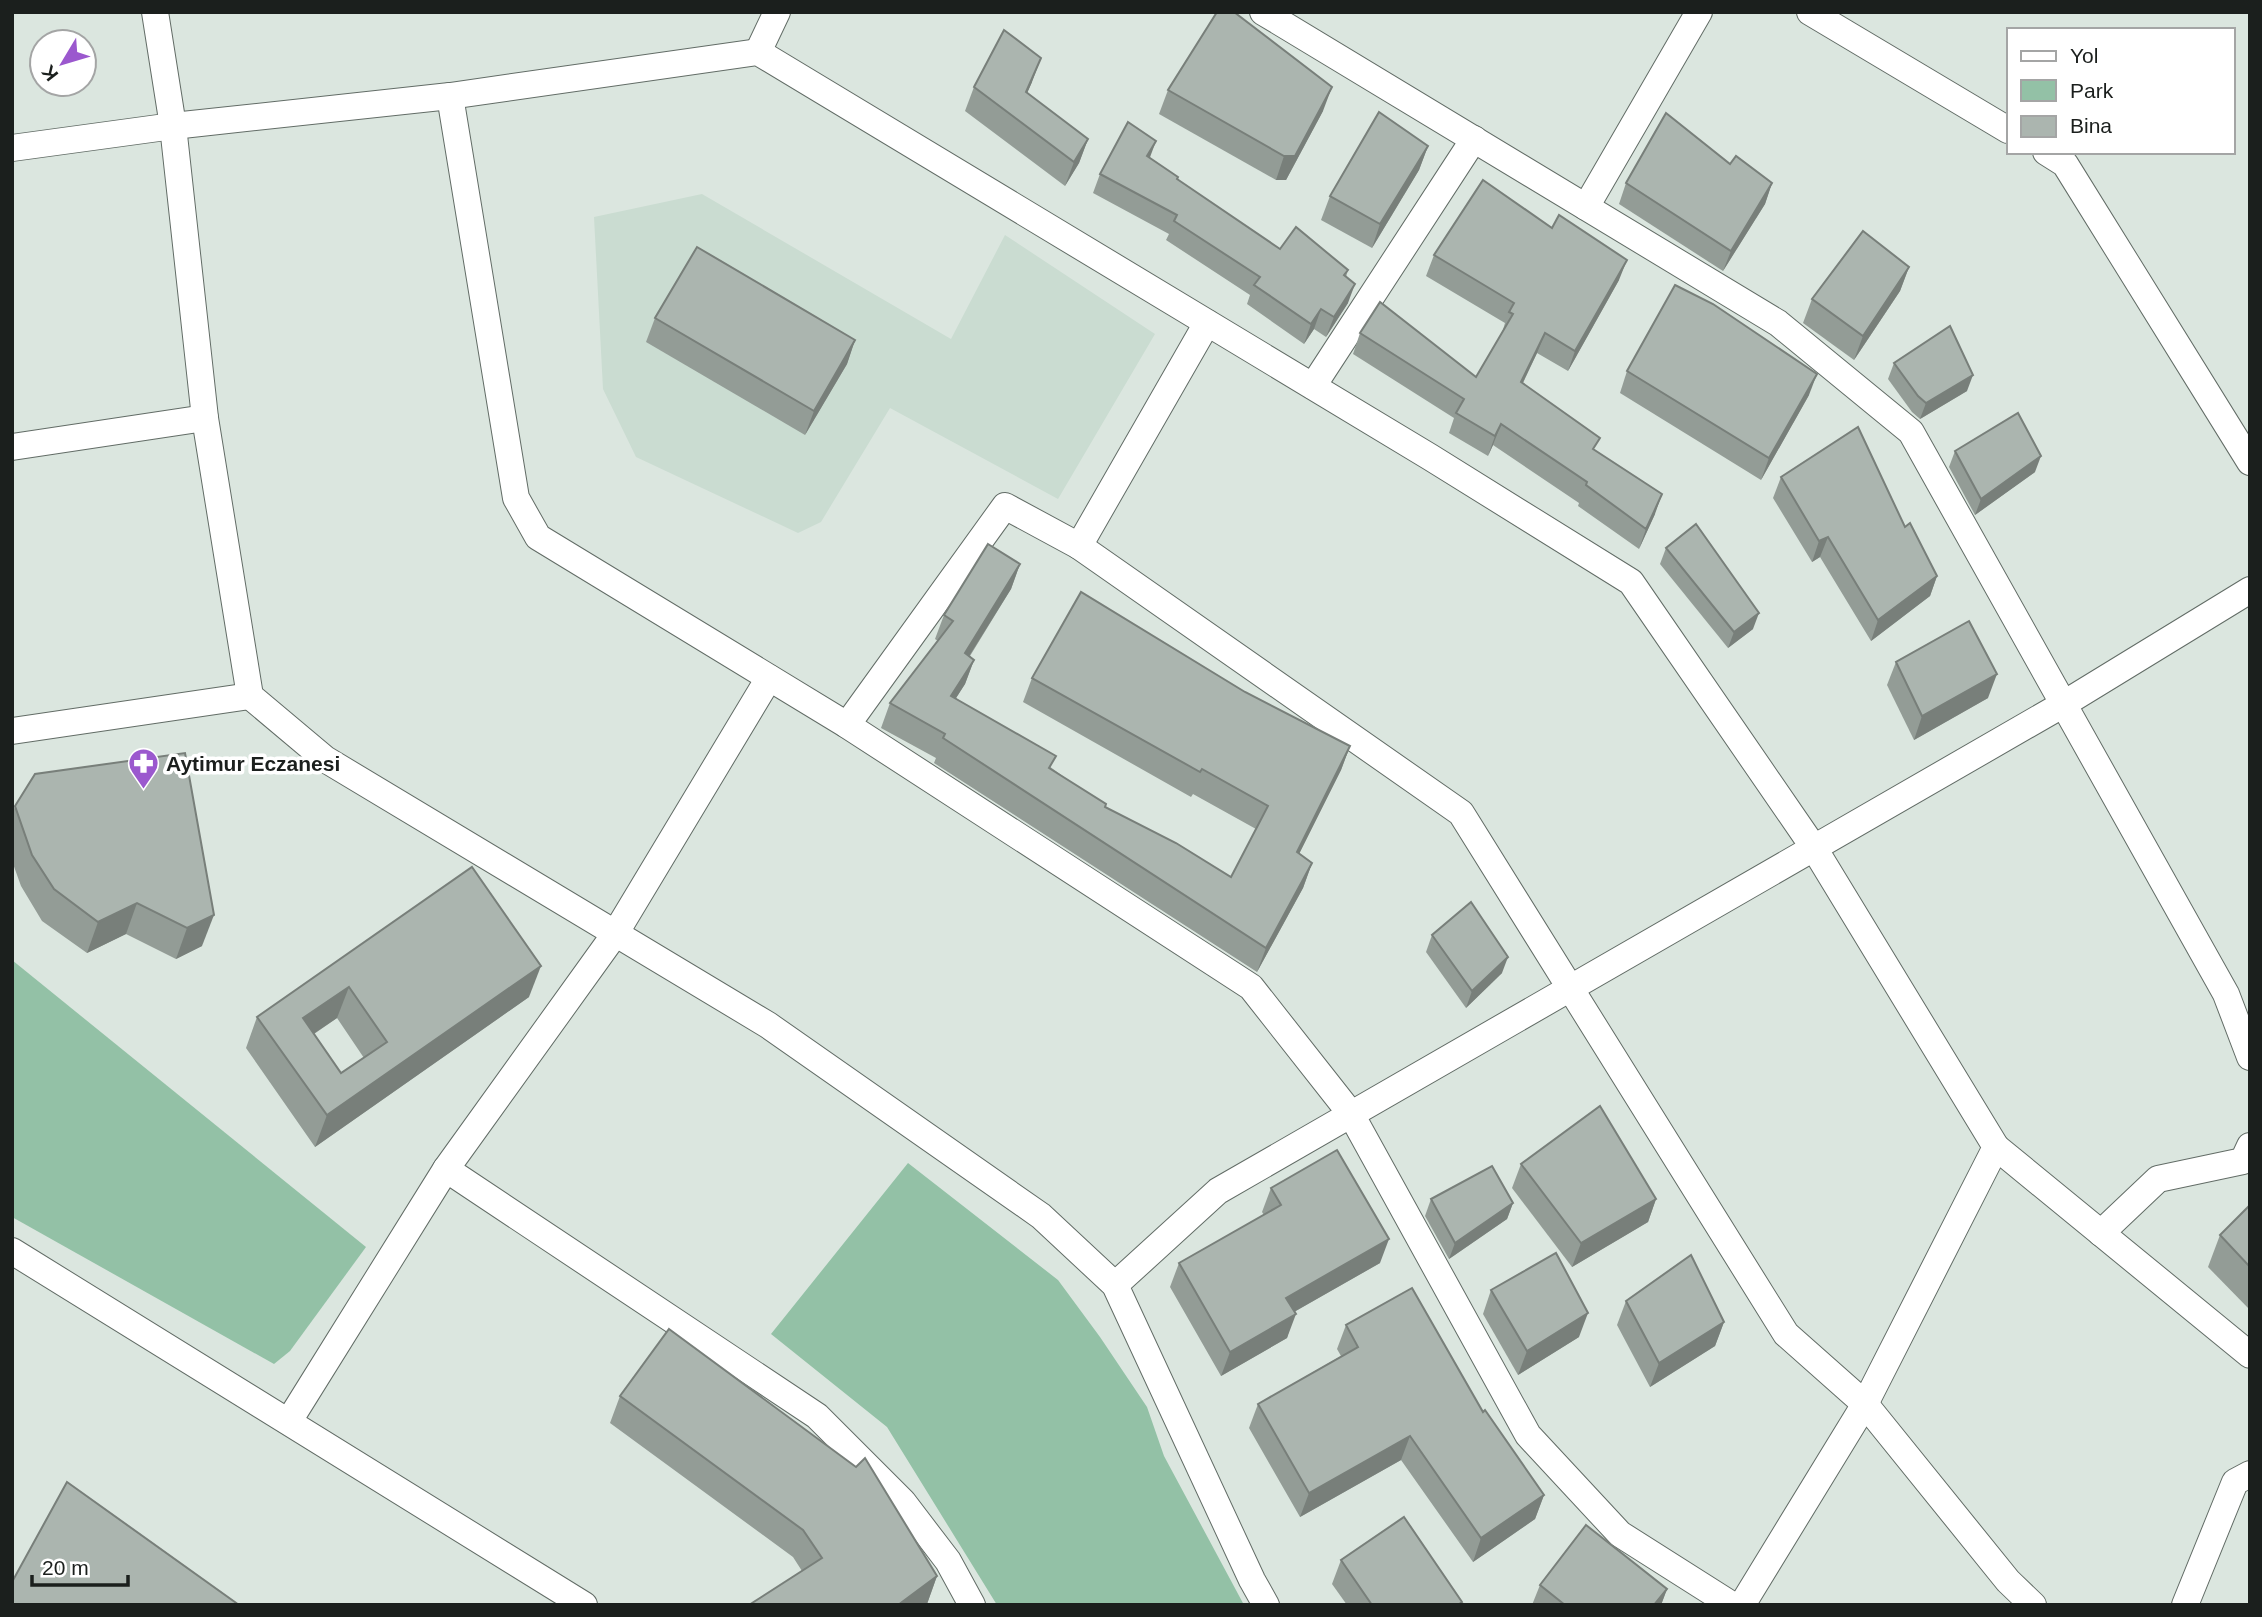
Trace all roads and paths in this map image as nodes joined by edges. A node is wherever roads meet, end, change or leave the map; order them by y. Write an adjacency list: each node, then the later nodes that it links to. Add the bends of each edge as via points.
1 (155, 12): 8 (street)
2 (777, 12): 6 (street)
3 (1263, 12): 10 (street)
4 (1699, 12): 13 (street)
5 (1810, 12): 9 (street)
6 (758, 52): 7 (street); 14 (street)
7 (450, 96): 8 (street); 21 (street, via 516,498 538,537)
8 (173, 126): 11 (street); 16 (street)
9 (2007, 129)
10 (1474, 139): 13 (street); 15 (street)
11 (12, 148)
12 (2049, 154): 18 (street, via 2065,164)
13 (1586, 207): 23 (street, via 1778,323 1911,432)
14 (1207, 323): 15 (street); 19 (street)
15 (1313, 386): 26 (street, via 1631,582)
16 (205, 418): 17 (street); 22 (street)
17 (12, 447)
18 (2250, 462)
19 (1079, 546): 24 (street, via 1005,506); 28 (street, via 1461,813)
20 (2250, 590): 23 (street)
21 (769, 678): 24 (street); 27 (street)
22 (250, 696): 25 (street); 27 (street, via 325,760)
23 (2063, 705): 26 (street); 29 (street, via 2226,994)
24 (846, 725): 30 (street, via 1251,988)
25 (12, 731)
26 (1814, 848): 28 (street); 32 (street)
27 (615, 934): 33 (street); 36 (street, via 768,1026 1041,1216)
28 (1572, 987): 30 (street); 38 (street, via 1786,1334)
29 (2250, 1058)
30 (1351, 1114): 36 (street, via 1218,1191); 44 (street, via 1528,1435 1620,1534)
31 (2250, 1146): 34 (street, via 2243,1161 2158,1179)
32 (1996, 1147): 34 (street); 38 (street)
33 (446, 1169): 39 (street); 42 (street, via 817,1416 903,1502 948,1560)
34 (2101, 1233): 37 (street)
35 (12, 1251): 39 (street)
36 (1115, 1285): 43 (street)
37 (2250, 1355)
38 (1865, 1404): 45 (street); 46 (street, via 2008,1581)
39 (289, 1421): 41 (street)
40 (2250, 1474): 47 (street, via 2235,1482)
41 (584, 1605)
42 (972, 1605)
43 (1266, 1605)
44 (1732, 1605)
45 (1742, 1605)
46 (2033, 1605)
47 (2185, 1605)

